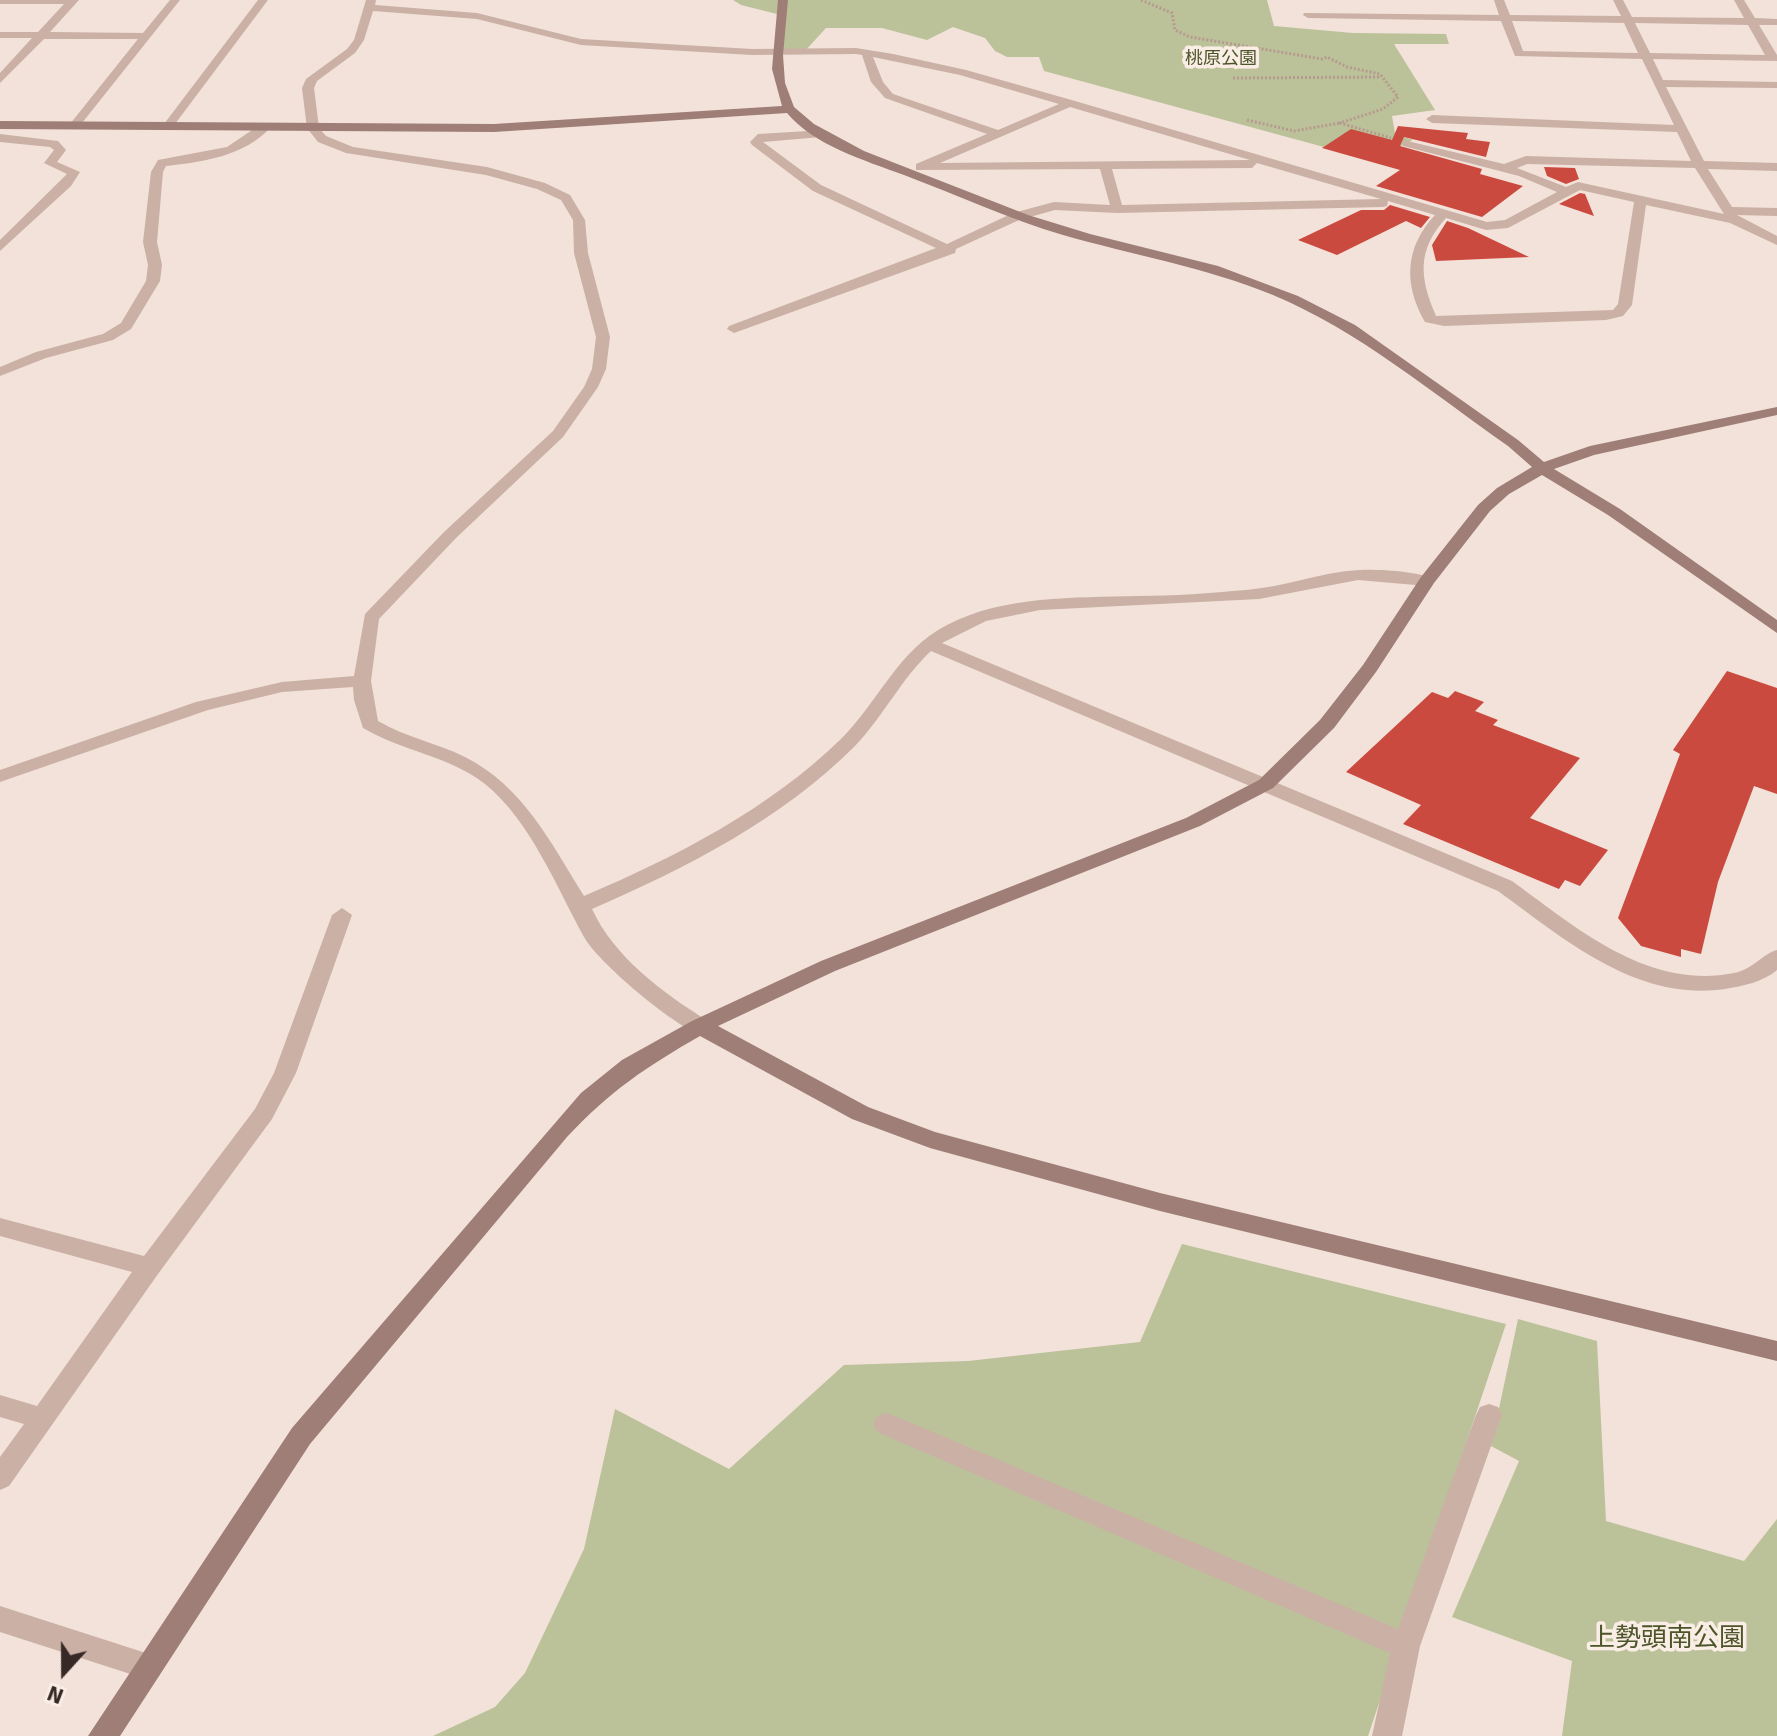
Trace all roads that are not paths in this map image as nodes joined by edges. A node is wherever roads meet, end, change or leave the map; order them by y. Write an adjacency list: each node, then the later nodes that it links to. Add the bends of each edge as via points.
1 (175, 0): 17 (street)
2 (263, 0): 30 (street)
3 (783, 0): 18 (street)
4 (1499, 0): 11 (street)
5 (1618, 0): 12 (street)
6 (1739, 0): 13 (street)
7 (0, 1): 8 (street)
8 (73, 1): 16 (street)
9 (369, 3): 18 (street, via 477,16 581,42); 32 (street, via 351,51 312,79 308,88)
10 (1308, 15): 11 (street)
11 (1506, 18): 12 (street); 20 (street, via 1519,54)
12 (1627, 19): 13 (street); 20 (street)
13 (1752, 21): 14 (street); 21 (street)
14 (1777, 22)
15 (0, 35): 16 (street)
16 (42, 35): 17 (street); 22 (street)
17 (145, 36): 29 (street)
18 (778, 52): 19 (street); 26 (street)
19 (867, 52): 25 (street); 35 (street, via 889,96)
20 (1645, 56): 21 (street); 23 (street)
21 (1775, 58)
22 (1, 77)
23 (1658, 83): 24 (street); 33 (street)
24 (1777, 85)
25 (1071, 103): 35 (street); 38 (street)
26 (789, 109): 32 (street, via 494,128); 34 (street)
27 (1432, 119): 33 (street)
28 (0, 125): 29 (street)
29 (74, 126): 30 (street)
30 (168, 126): 31 (street)
31 (265, 127): 32 (street); 56 (street, via 216,154 162,163 150,242 153,281 126,326 108,337)
32 (313, 128): 62 (street, via 322,139 350,150 487,171 566,198 579,220 581,253 603,337 591,387 558,434 371,618)
33 (1681, 129): 40 (street)
34 (821, 133): 43 (street, via 859,153); 54 (street, via 762,137 756,142 817,188)
35 (998, 134): 43 (street)
36 (0, 138): 53 (street, via 54,144 60,150 50,163 74,172)
37 (1407, 143): 42 (street)
38 (1272, 164): 39 (street); 45 (street)
39 (1105, 166): 43 (street); 47 (street)
40 (1700, 166): 41 (street); 42 (street, via 1526,160); 51 (street)
41 (1777, 167)
42 (1505, 168): 44 (street)
43 (914, 170): 50 (street)
44 (1566, 192): 46 (street, via 1578,186); 49 (street, via 1501,226)
45 (1402, 202): 47 (street); 49 (street)
46 (1640, 202): 49 (street, via 1625,305 1606,316 1430,319 1418,250); 51 (street)
47 (1117, 209): 50 (street, via 1054,206)
48 (1777, 212): 51 (street)
49 (1443, 214)
50 (1020, 216): 54 (street); 58 (street, via 1230,274 1292,297 1350,328)
51 (1731, 216): 52 (street)
52 (1777, 241)
53 (0, 247)
54 (950, 250): 55 (street)
55 (734, 329)
56 (0, 372)
57 (1777, 411): 58 (street, via 1590,451)
58 (1542, 468): 59 (street, via 1484,508); 60 (street, via 1614,512)
59 (1427, 581): 61 (street, via 1350,576 1262,594 1044,606 981,617); 64 (street, via 1327,724)
60 (1777, 628)
61 (929, 644): 64 (street); 65 (street, via 897,675 851,739 815,773 763,810 662,868)
62 (362, 681): 63 (street, via 282,687 202,706); 65 (street, via 370,724 492,780 524,815)
63 (0, 776)
64 (1266, 784): 67 (street, via 1505,886 1643,975 1713,986 1766,971); 68 (street, via 1193,822 828,966)
65 (580, 906): 68 (street, via 594,937 660,1001)
66 (342, 915): 70 (street, via 285,1073 264,1113)
67 (1777, 957)
68 (700, 1026): 71 (street, via 809,1088 930,1139 1160,1202); 79 (street, via 630,1066 589,1099 444,1263 301,1436)
69 (0, 1227): 70 (street)
70 (149, 1267): 74 (street)
71 (1777, 1351)
72 (0, 1406): 74 (street)
73 (1489, 1415): 78 (street)
74 (42, 1418): 76 (street)
75 (886, 1424): 78 (street)
76 (0, 1478)
77 (0, 1619): 79 (street)
78 (1406, 1646): 81 (street)
79 (149, 1667): 80 (street)
80 (103, 1736)
81 (1387, 1736)

